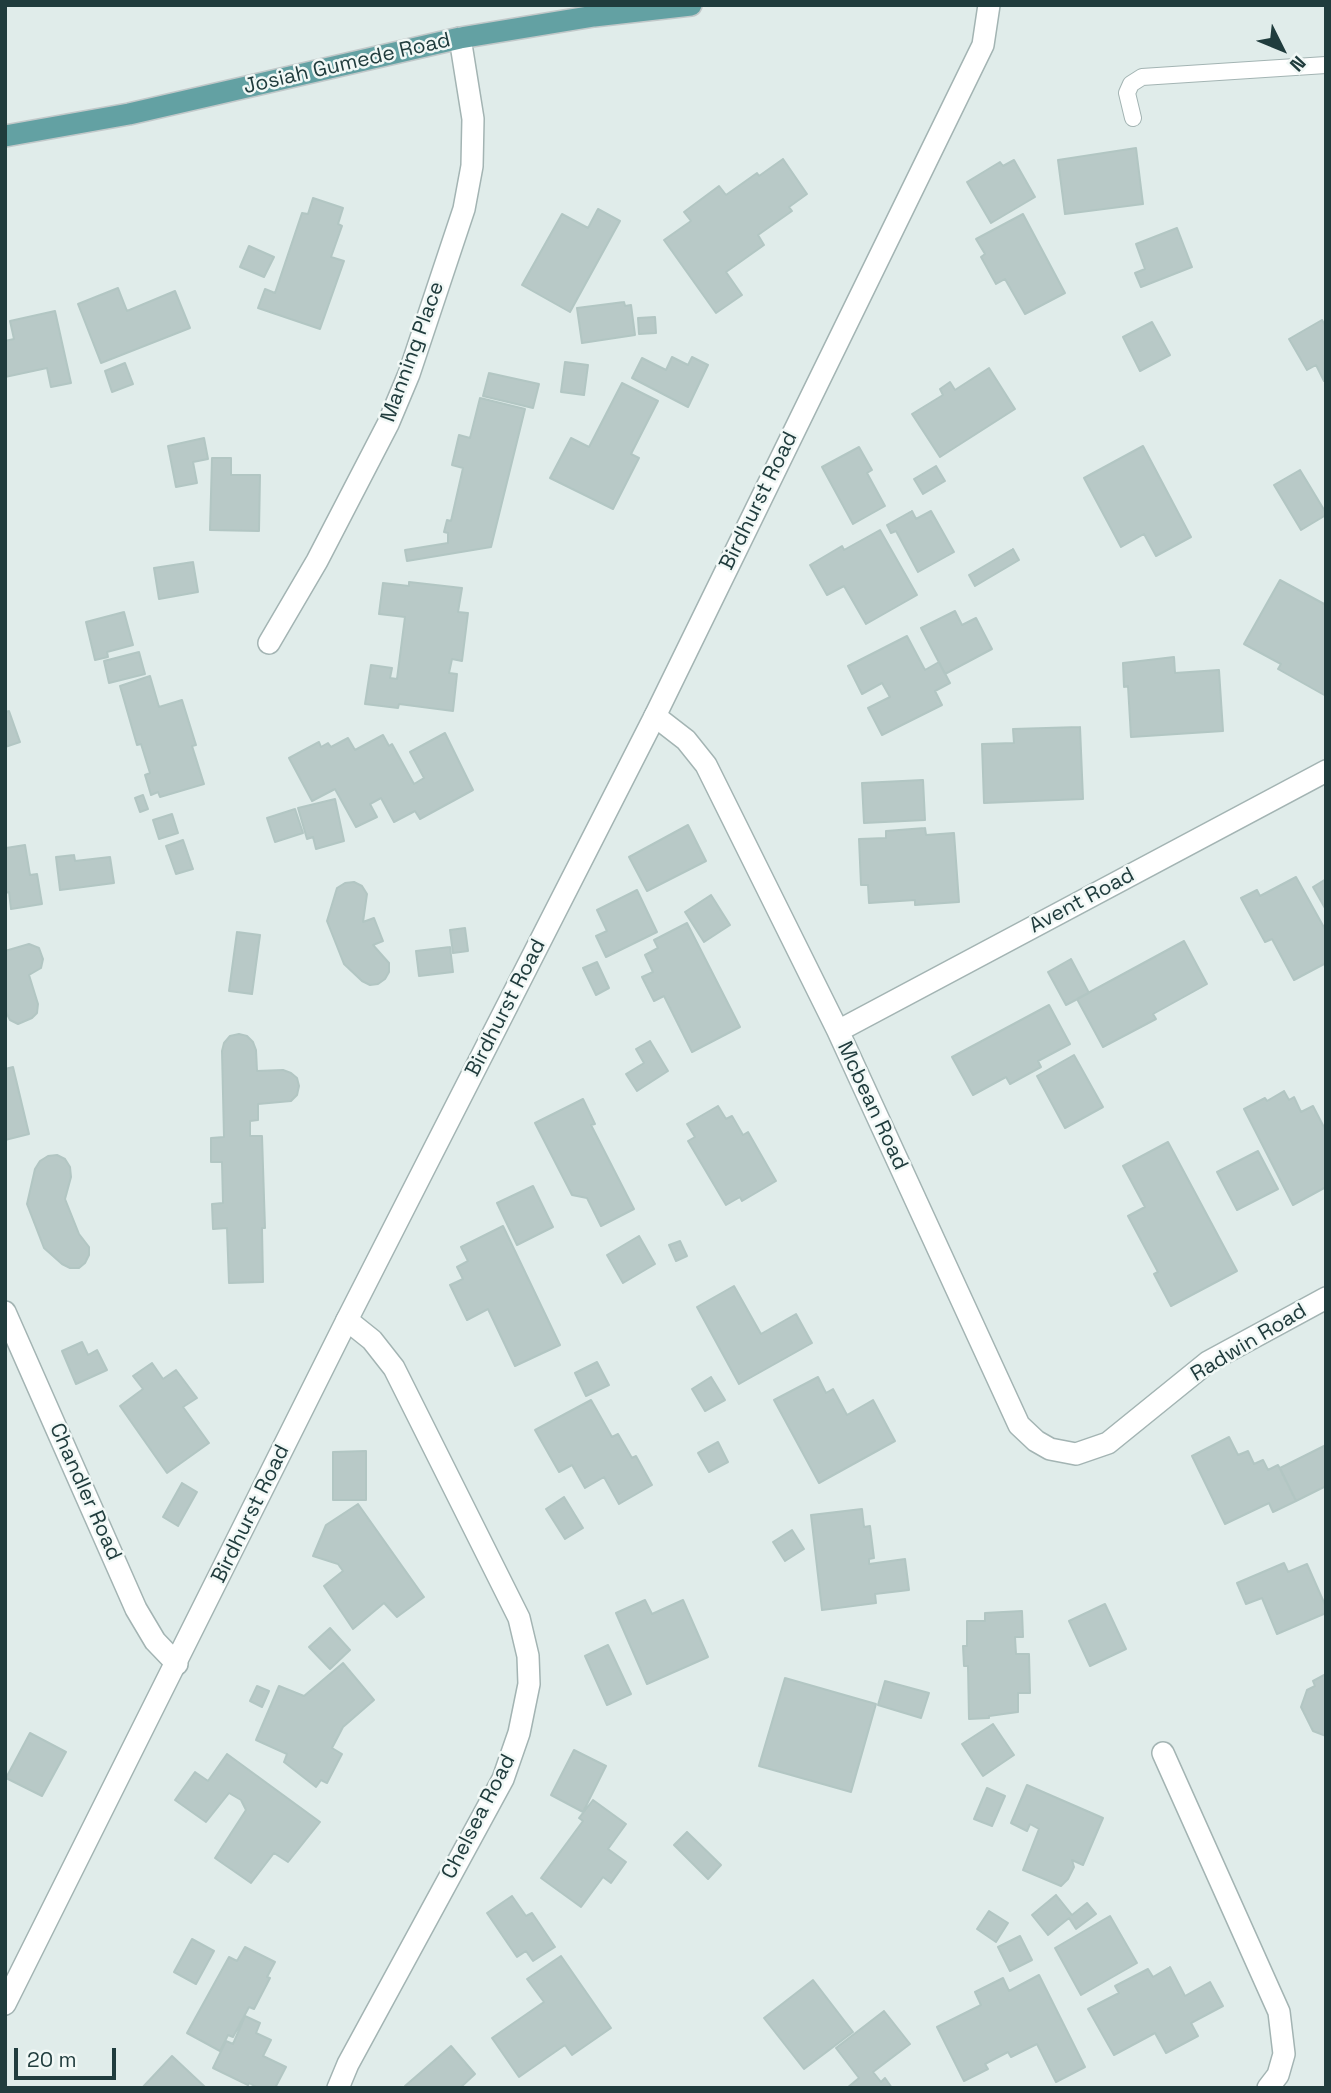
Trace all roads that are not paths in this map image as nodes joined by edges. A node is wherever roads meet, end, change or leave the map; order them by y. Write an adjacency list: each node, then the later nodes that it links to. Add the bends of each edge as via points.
1 (691, 5): 3 (main road, Josiah Gumede Road)
2 (989, 5): 9 (street, Birdhurst Road, via 983,45)
3 (592, 10): 4 (main road, Josiah Gumede Road)
4 (460, 38): 7 (main road, Josiah Gumede Road, via 129,114); 8 (street, Manning Place, via 473,118 472,166 464,209 388,424)
5 (1326, 65): 6 (lane, via 1142,77 1127,93)
6 (1133, 118)
7 (5, 136)
8 (269, 643)
9 (655, 716): 11 (street, Mcbean Road, via 686,740 706,765); 14 (street, Birdhurst Road)
10 (1326, 771): 11 (street, Avent Road)
11 (838, 1031): 15 (street, Mcbean Road, via 1019,1425 1050,1449 1076,1454)
12 (1323, 1307): 15 (street, Radwin Road, via 1208,1362)
13 (5, 1312): 16 (street, Chandler Road, via 136,1609 155,1641)
14 (347, 1320): 16 (street, Birdhurst Road); 19 (street, Chelsea Road, via 372,1340 394,1368 519,1618 529,1684 503,1779)
15 (1108, 1443)
16 (177, 1664): 18 (street, Birdhurst Road)
17 (1163, 1753): 20 (street, via 1279,2012 1284,2054 1278,2075)
18 (5, 2004)
19 (338, 2088)
20 (1268, 2088)

